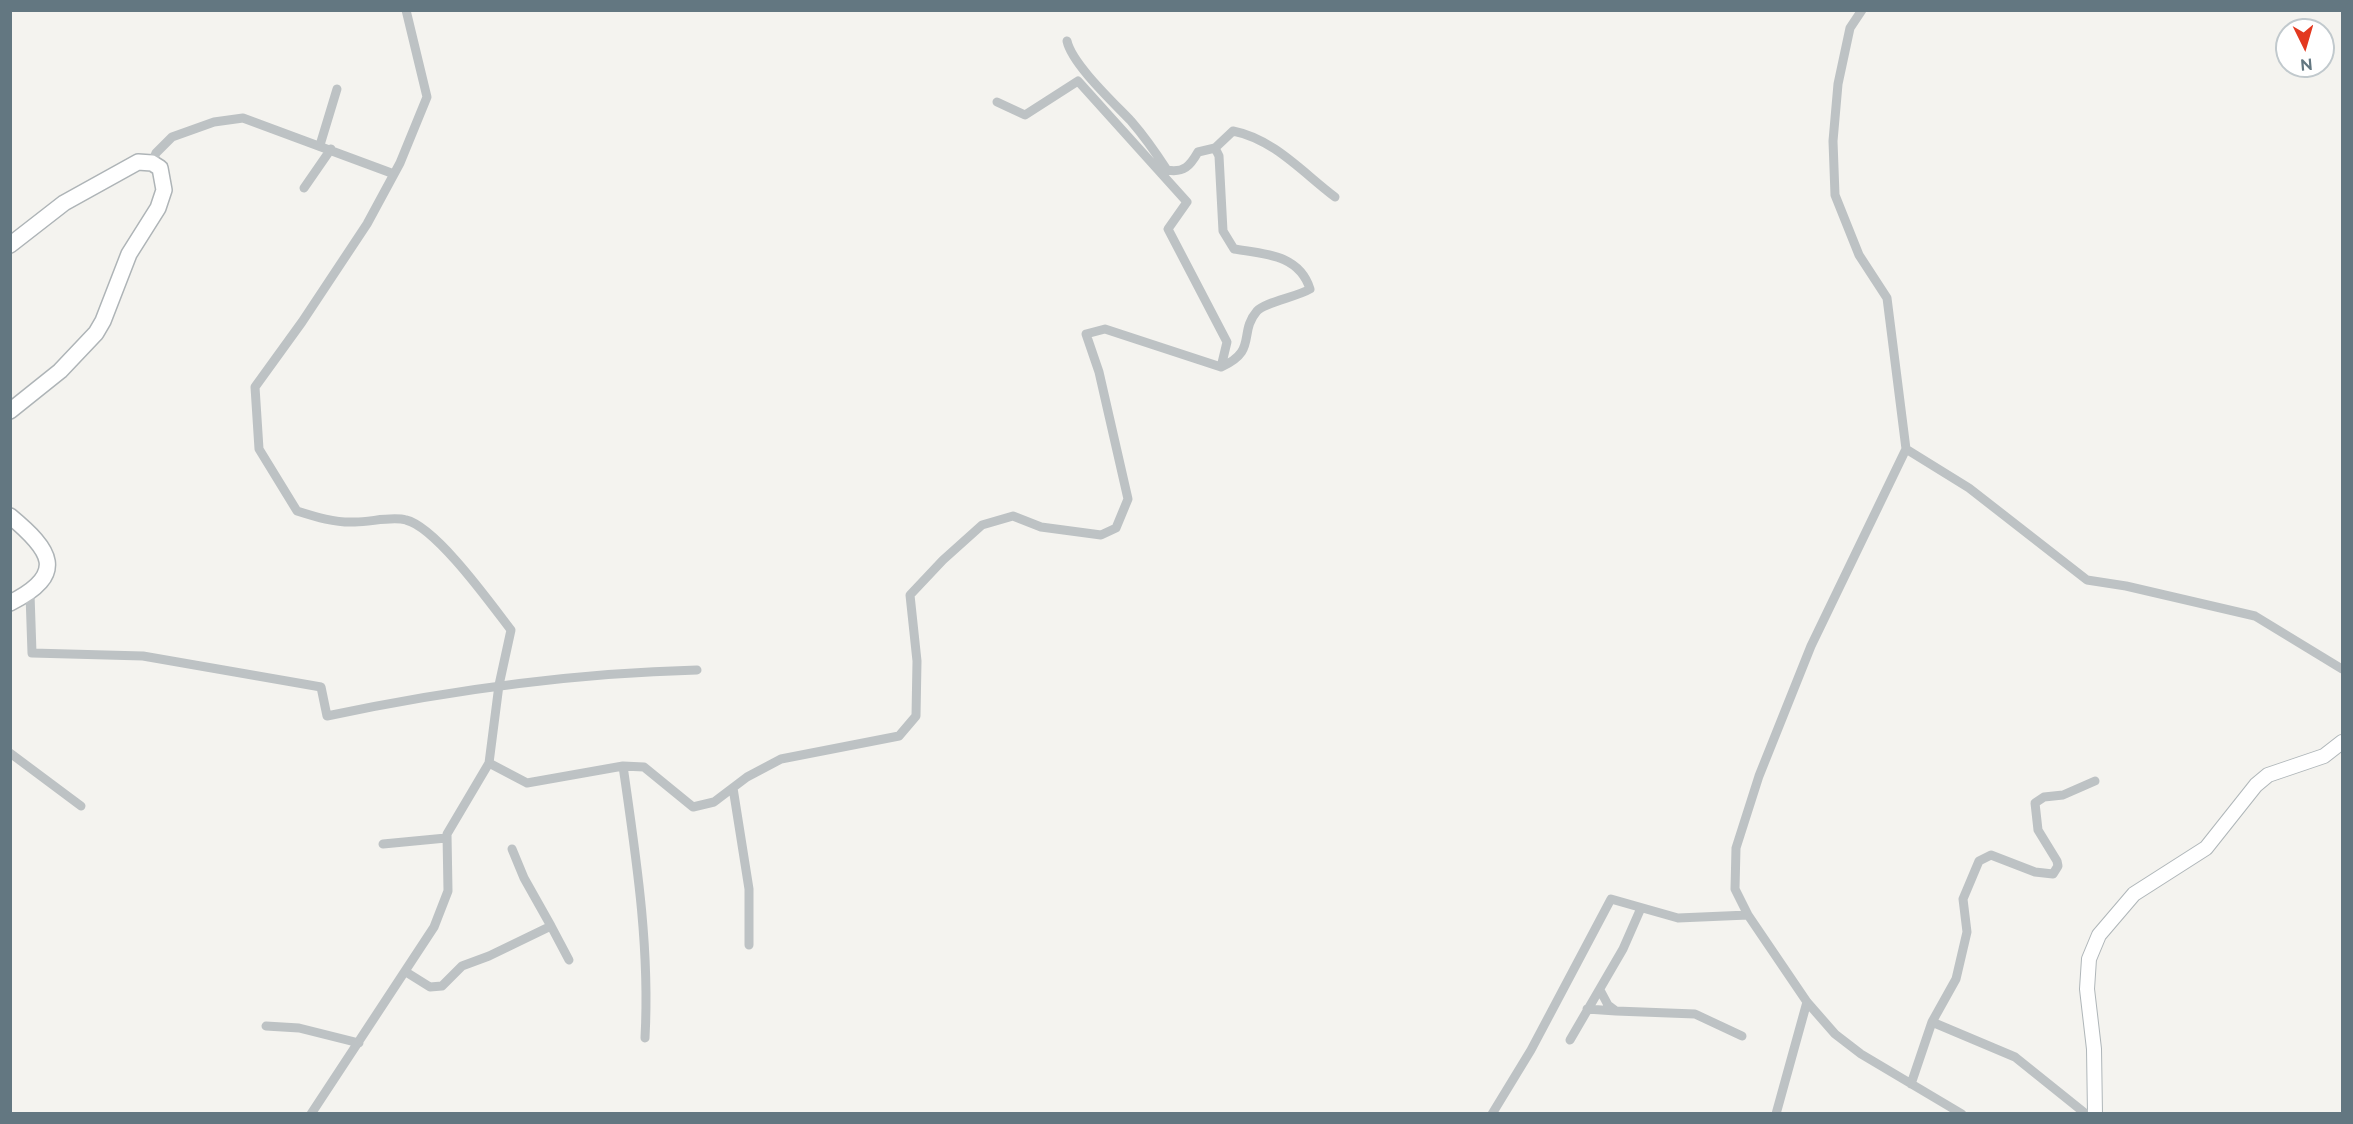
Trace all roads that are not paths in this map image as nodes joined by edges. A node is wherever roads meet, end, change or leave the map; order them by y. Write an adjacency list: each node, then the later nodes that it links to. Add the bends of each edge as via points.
1 (405, 10): 10 (street, via 427,97)
2 (1862, 10): 16 (street, via 1850,28 1838,84 1833,141 1835,195 1859,255 1887,298)
3 (1067, 41): 7 (street, via 1068,48 1149,142 1167,170 1177,172 1189,167 1198,152)
4 (337, 89): 6 (street)
5 (997, 102): 14 (street, via 1025,115 1078,81 1187,202 1168,229 1227,342)
6 (320, 145): 8 (street); 9 (street, via 234,118 172,137)
7 (1215, 148): 12 (street, via 1233,131 1250,135 1275,149); 14 (street, via 1219,156 1223,231 1234,249 1282,257 1306,275 1310,289 1259,308 1237,360)
8 (331, 149): 10 (street); 11 (street)
9 (152, 163): 13 (main road, via 138,162 64,203); 15 (main road, via 160,168 164,190 158,208 129,254 103,321 60,370)
10 (394, 174): 22 (street, via 340,267 255,387 259,449 297,511 323,520 353,523 406,520 427,531 511,630)
11 (304, 188)
12 (1335, 197)
13 (10, 245)
14 (1221, 367): 28 (street, via 1106,329 1086,334 1099,372 1128,499 1116,528 1101,535 1041,527 1013,516 982,525 910,595 917,661 916,716 899,736 781,759)
15 (10, 411)
16 (1906, 449): 20 (street, via 1969,488 2087,580 2255,616); 34 (street, via 1811,646 1759,776 1736,848 1735,889)
17 (10, 516): 18 (main road, via 38,540 46,554 48,567 44,577)
18 (30, 594): 19 (main road); 22 (street, via 32,653 143,656 321,687 327,716)
19 (10, 603)
20 (2343, 669)
21 (697, 670): 22 (street, via 615,672)
22 (499, 685): 25 (street)
23 (2343, 741): 57 (street, via 2324,756 2268,775 2206,848 2134,894 2099,935 2089,959 2087,989 2094,1049)
24 (10, 753): 29 (street)
25 (489, 763): 26 (street, via 527,783); 30 (street)
26 (623, 766): 28 (street, via 644,767 693,807 714,802); 46 (street, via 647,961)
27 (2095, 781): 43 (street, via 2035,803 2038,830 2057,861 2053,874 2035,872 1991,855 1983,857 1973,870 1963,899 1967,932 1956,979)
28 (733, 788): 36 (street, via 749,889)
29 (81, 806)
30 (446, 838): 31 (street); 38 (street, via 448,891 434,927)
31 (383, 844)
32 (512, 849): 35 (street)
33 (1641, 908): 34 (street, via 1678,918); 39 (street); 52 (street, via 1611,899 1531,1050)
34 (1748, 915): 40 (street)
35 (551, 926): 37 (street); 38 (street, via 462,966 442,986 430,987)
36 (748, 945)
37 (569, 960)
38 (406, 972): 48 (street)
39 (1600, 990): 41 (street); 42 (street)
40 (1807, 1002): 49 (street, via 1847,1045); 53 (street)
41 (1587, 1009): 42 (street); 47 (street)
42 (1616, 1011): 45 (street, via 1695,1014)
43 (1932, 1022): 49 (street); 56 (street, via 2015,1057)
44 (266, 1026): 48 (street, via 299,1028)
45 (1742, 1036)
46 (645, 1038)
47 (1570, 1040)
48 (359, 1043): 51 (street)
49 (1911, 1084): 50 (street)
50 (1944, 1104): 54 (street); 55 (street)
51 (311, 1113)
52 (1492, 1113)
53 (1776, 1113)
54 (1938, 1113)
55 (1962, 1113)
56 (2086, 1113)
57 (2095, 1113)

